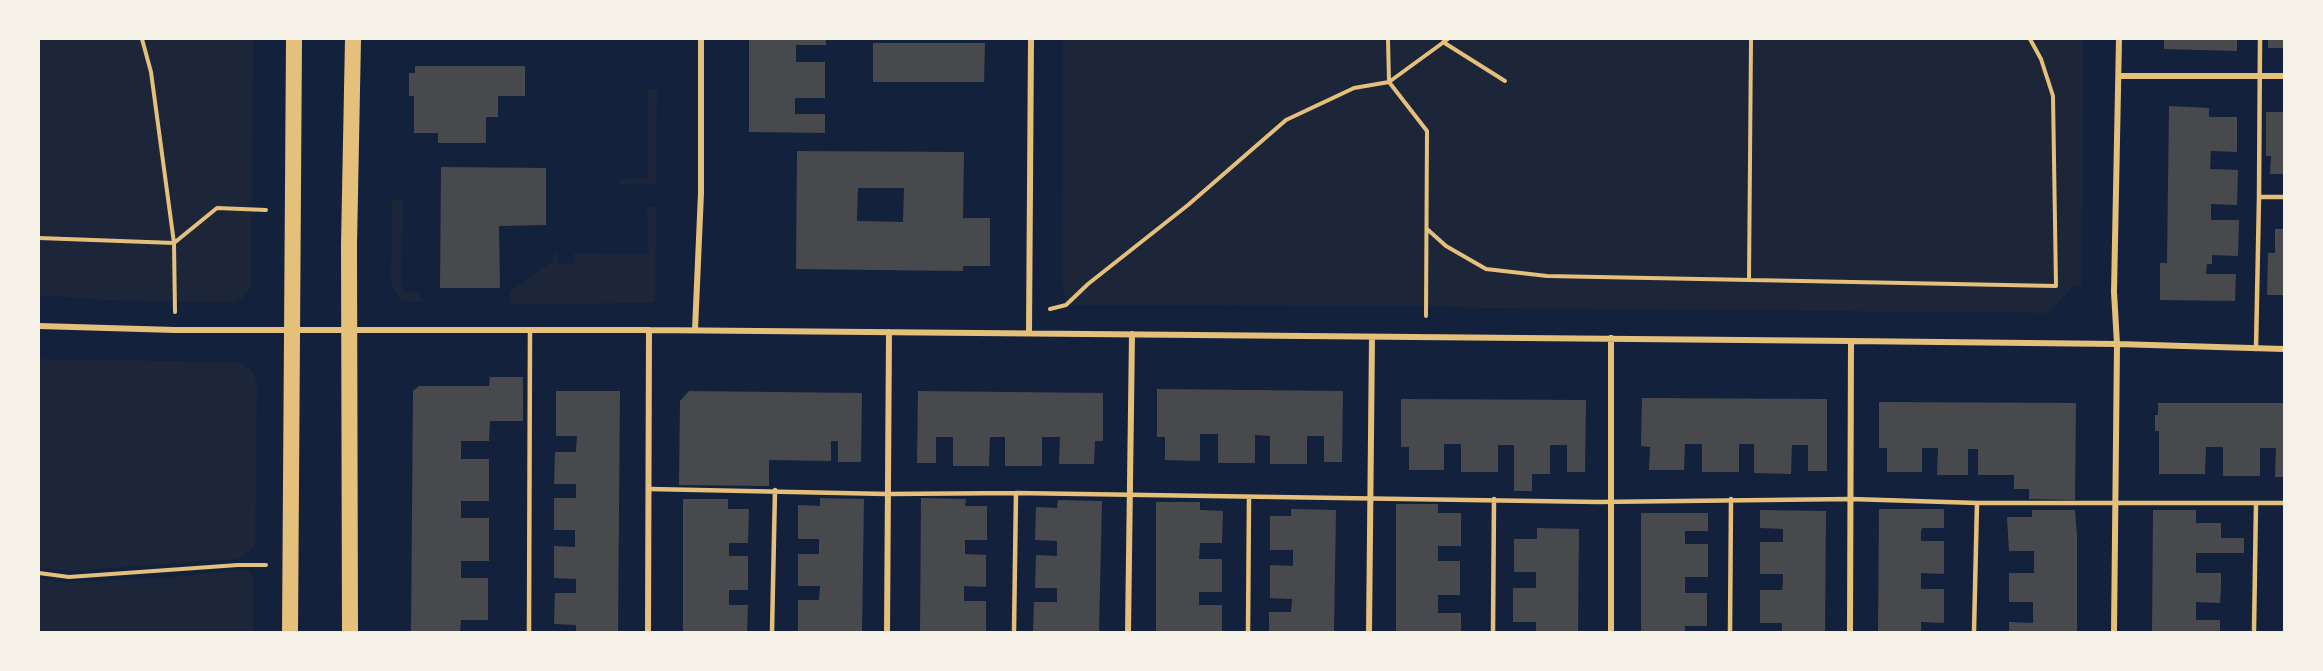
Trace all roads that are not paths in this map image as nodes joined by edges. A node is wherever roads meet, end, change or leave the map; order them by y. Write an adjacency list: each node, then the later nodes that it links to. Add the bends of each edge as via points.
1 (294, 39): 13 (highway)
2 (353, 39): 14 (highway)
3 (702, 39): 17 (street)
4 (1031, 39): 19 (street)
5 (2119, 39): 7 (street)
6 (2260, 39): 8 (lane)
7 (2119, 76): 8 (street); 24 (street, via 2114,292)
8 (2260, 76): 9 (street); 10 (lane)
9 (2284, 76)
10 (2259, 197): 11 (lane); 25 (lane)
11 (2284, 197)
12 (39, 326): 13 (street)
13 (291, 330): 14 (street); 42 (highway)
14 (350, 330): 15 (street); 43 (highway)
15 (531, 330): 16 (street); 44 (lane)
16 (649, 330): 17 (street); 27 (street)
17 (695, 330): 18 (street)
18 (889, 332): 19 (street); 30 (street)
19 (1029, 333): 20 (street)
20 (1132, 334): 21 (street); 31 (street)
21 (1372, 337): 22 (street); 33 (street)
22 (1611, 338): 23 (street); 37 (street)
23 (1851, 341): 24 (street); 36 (street)
24 (2117, 344): 25 (street); 41 (street)
25 (2256, 349): 26 (street)
26 (2284, 349)
27 (650, 489): 28 (lane); 45 (street)
28 (775, 490): 30 (lane); 46 (lane)
29 (1016, 493): 30 (lane); 31 (lane); 48 (lane)
30 (887, 494): 47 (street)
31 (1130, 495): 32 (lane); 49 (street)
32 (1249, 497): 33 (lane); 50 (lane)
33 (1370, 497): 34 (lane); 51 (street)
34 (1494, 500): 37 (lane); 52 (lane)
35 (1731, 500): 36 (lane); 37 (lane); 54 (lane)
36 (1851, 500): 38 (lane); 55 (street)
37 (1612, 502): 53 (street)
38 (1977, 503): 41 (lane); 56 (lane)
39 (2256, 503): 40 (lane); 41 (lane); 58 (lane)
40 (2284, 503)
41 (2115, 504): 57 (street)
42 (290, 632)
43 (350, 632)
44 (529, 632)
45 (648, 632)
46 (772, 632)
47 (887, 632)
48 (1014, 632)
49 (1128, 632)
50 (1248, 632)
51 (1369, 632)
52 (1493, 632)
53 (1611, 632)
54 (1730, 632)
55 (1850, 632)
56 (1974, 632)
57 (2114, 632)
58 (2254, 632)

